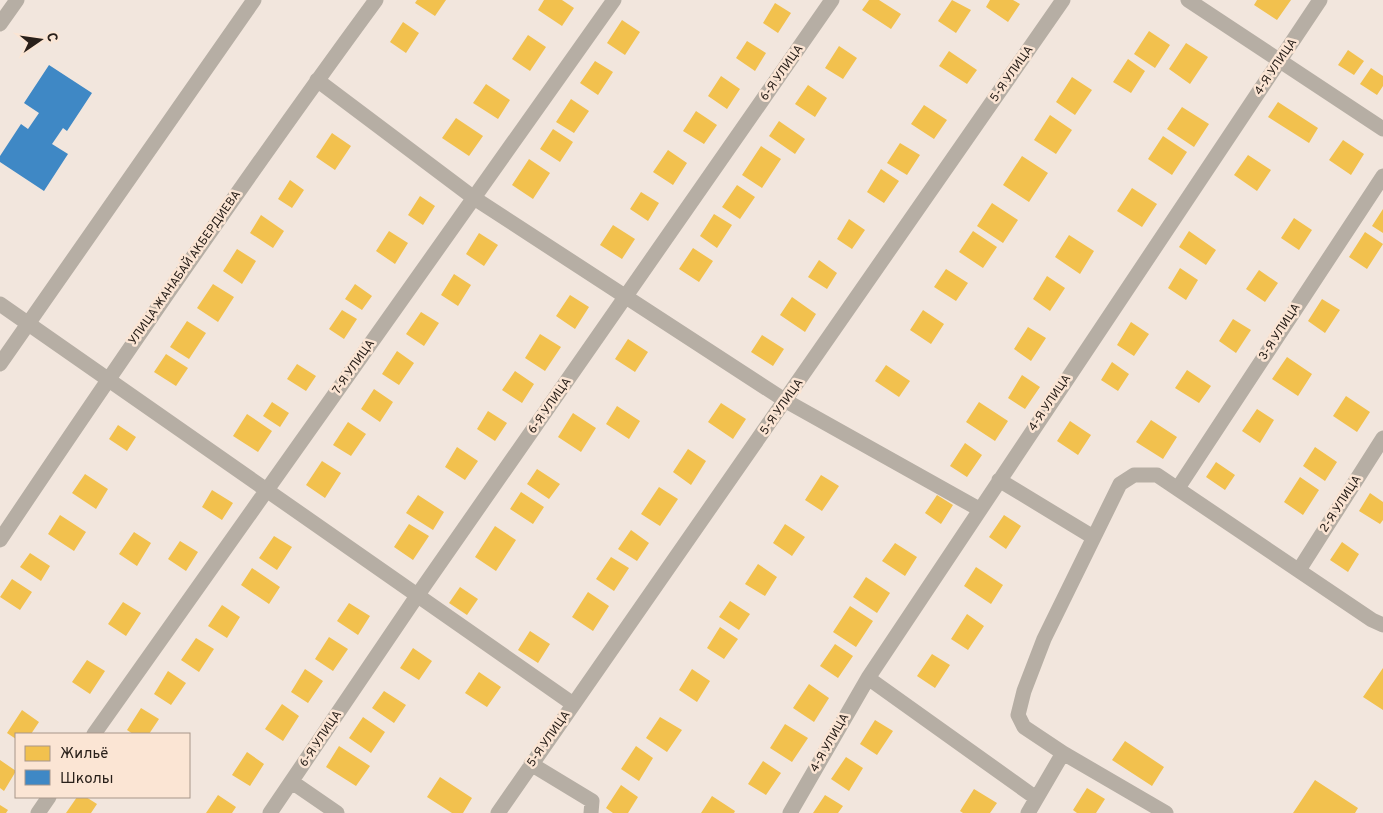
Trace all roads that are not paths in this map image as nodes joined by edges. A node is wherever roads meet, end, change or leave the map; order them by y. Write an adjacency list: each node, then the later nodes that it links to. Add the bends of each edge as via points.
1 (17, 0): 9 (street)
2 (254, 0): 17 (street)
3 (376, 0): 11 (street, УЛИЦА ЖАНАБАЙ АКБЕРДИЕВА)
4 (614, 0): 14 (street, 7-Я УЛИЦА)
5 (832, 0): 15 (street, 6-Я УЛИЦА)
6 (1063, 0): 20 (street, 5-Я УЛИЦА)
7 (1188, 0): 10 (street)
8 (1320, 0): 10 (street, 4-Я УЛИЦА)
9 (0, 24)
10 (1280, 62): 12 (street); 22 (street, 4-Я УЛИЦА)
11 (317, 80): 14 (street); 19 (street, УЛИЦА ЖАНАБАЙ АКБЕРДИЕВА)
12 (1383, 129)
13 (1383, 176): 23 (street, 3-Я УЛИЦА)
14 (474, 198): 15 (street); 24 (street, 7-Я УЛИЦА)
15 (626, 297): 20 (street); 29 (street, 6-Я УЛИЦА)
16 (0, 304): 17 (street)
17 (28, 324): 18 (street); 19 (street)
18 (0, 364)
19 (107, 380): 24 (street); 27 (street, УЛИЦА ЖАНАБАЙ АКБЕРДИЕВА)
20 (786, 401): 25 (street); 32 (street, 5-Я УЛИЦА)
21 (1383, 438): 28 (street, 2-Я УЛИЦА)
22 (999, 480): 25 (street, 4-Я УЛИЦА); 26 (street)
23 (1178, 488): 26 (street, via 1157,475 1134,475 1120,484); 28 (street)
24 (267, 489): 29 (street); 33 (street, 7-Я УЛИЦА)
25 (979, 509): 31 (street, 4-Я УЛИЦА)
26 (1093, 538): 34 (street, via 1044,639 1018,715 1024,727)
27 (0, 540)
28 (1298, 570): 30 (street)
29 (417, 596): 32 (street); 36 (street, 6-Я УЛИЦА)
30 (1383, 625)
31 (868, 678): 38 (street); 44 (street, 4-Я УЛИЦА)
32 (573, 704): 35 (street, 5-Я УЛИЦА)
33 (95, 733)
34 (1063, 753): 38 (street); 46 (street)
35 (531, 764): 42 (street, 5-Я УЛИЦА); 43 (street, via 592,801)
36 (292, 782): 40 (street, 6-Я УЛИЦА); 41 (street)
37 (48, 798): 39 (street)
38 (1036, 798): 45 (street)
39 (38, 813)
40 (270, 813)
41 (337, 813)
42 (498, 813)
43 (591, 813)
44 (790, 813)
45 (1028, 813)
46 (1166, 813)

